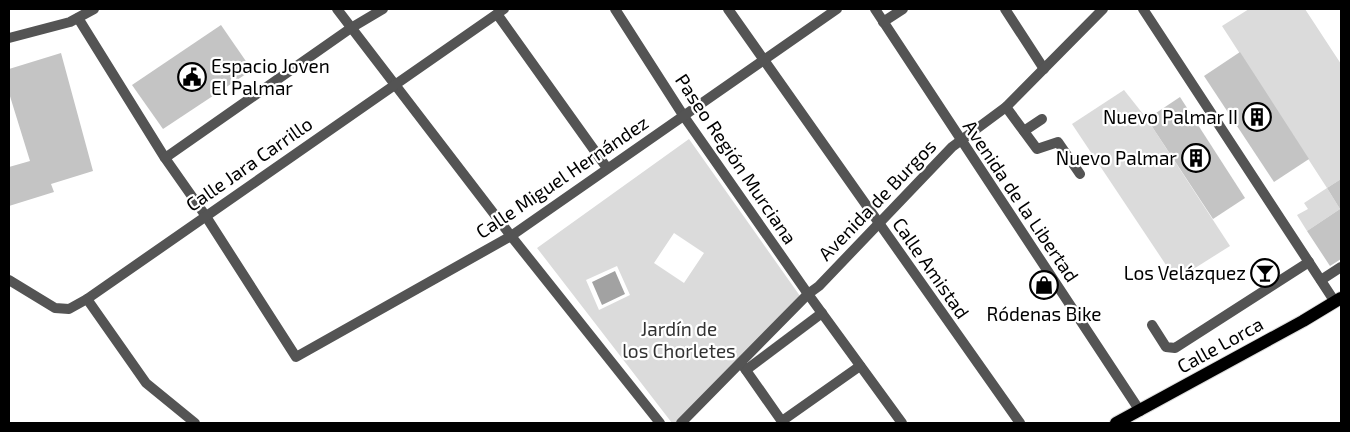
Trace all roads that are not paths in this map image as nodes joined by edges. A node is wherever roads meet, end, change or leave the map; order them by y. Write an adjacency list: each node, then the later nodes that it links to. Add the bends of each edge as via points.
1 (94, 9): 13 (street)
2 (337, 9): 15 (street)
3 (383, 9): 15 (street)
4 (615, 9): 21 (street, Paseo Región Murciana)
5 (728, 9): 17 (street, Calle Amistad)
6 (837, 9): 17 (street, Calle Miguel Hernández)
7 (875, 9): 14 (street, Avenida de la Libertad)
8 (903, 9): 14 (street)
9 (1005, 9): 18 (street)
10 (1103, 9): 18 (street, Avenida de Burgos)
11 (1143, 9): 31 (street)
12 (500, 11): 19 (street, Calle Jara Carrillo); 26 (street)
13 (78, 18): 16 (street); 25 (street)
14 (883, 22): 24 (street, Avenida de la Libertad)
15 (351, 28): 19 (street); 25 (street)
16 (9, 38)
17 (763, 60): 21 (street, Calle Miguel Hernández); 29 (street, Calle Amistad)
18 (1044, 69): 20 (street, Avenida de Burgos)
19 (394, 85): 28 (street, Calle Jara Carrillo); 30 (street)
20 (1006, 107): 23 (street); 24 (street, Avenida de Burgos)
21 (683, 115): 26 (street, Calle Miguel Hernández); 35 (street, Paseo Región Murciana)
22 (1042, 118): 23 (street)
23 (1024, 131): 27 (street, via 1037,149 1058,142)
24 (961, 142): 29 (street, Avenida de Burgos, via 952,147); 42 (street, Avenida de la Libertad)
25 (165, 158): 28 (street)
26 (607, 168): 30 (street, Calle Miguel Hernández)
27 (1080, 174)
28 (205, 215): 30 (street, Calle Miguel Hernández, via 296,357); 36 (street, Calle Jara Carrillo)
29 (877, 223): 35 (street, Avenida de Burgos); 48 (street, Calle Amistad)
30 (511, 236): 46 (street)
31 (1309, 262): 34 (street); 39 (street, Calle Lorca, via 1175,348 1166,347)
32 (1341, 267): 34 (street)
33 (9, 280): 36 (street, Calle Jara Carrillo, via 55,308 69,309)
34 (1321, 280): 37 (street)
35 (808, 294): 38 (street, Paseo Región Murciana); 41 (street, Avenida de Burgos)
36 (87, 299): 43 (street, via 146,383)
37 (1338, 300): 42 (main road, Calle Lorca)
38 (822, 313): 40 (street, Paseo Región Murciana); 41 (street)
39 (1152, 325)
40 (860, 366): 44 (street); 45 (street, Paseo Región Murciana)
41 (743, 367): 44 (street); 47 (street, Avenida de Burgos)
42 (1140, 411): 49 (main road, Calle Lorca)
43 (190, 422)
44 (782, 422)
45 (897, 422)
46 (660, 423)
47 (681, 423)
48 (1020, 423)
49 (1116, 423)

